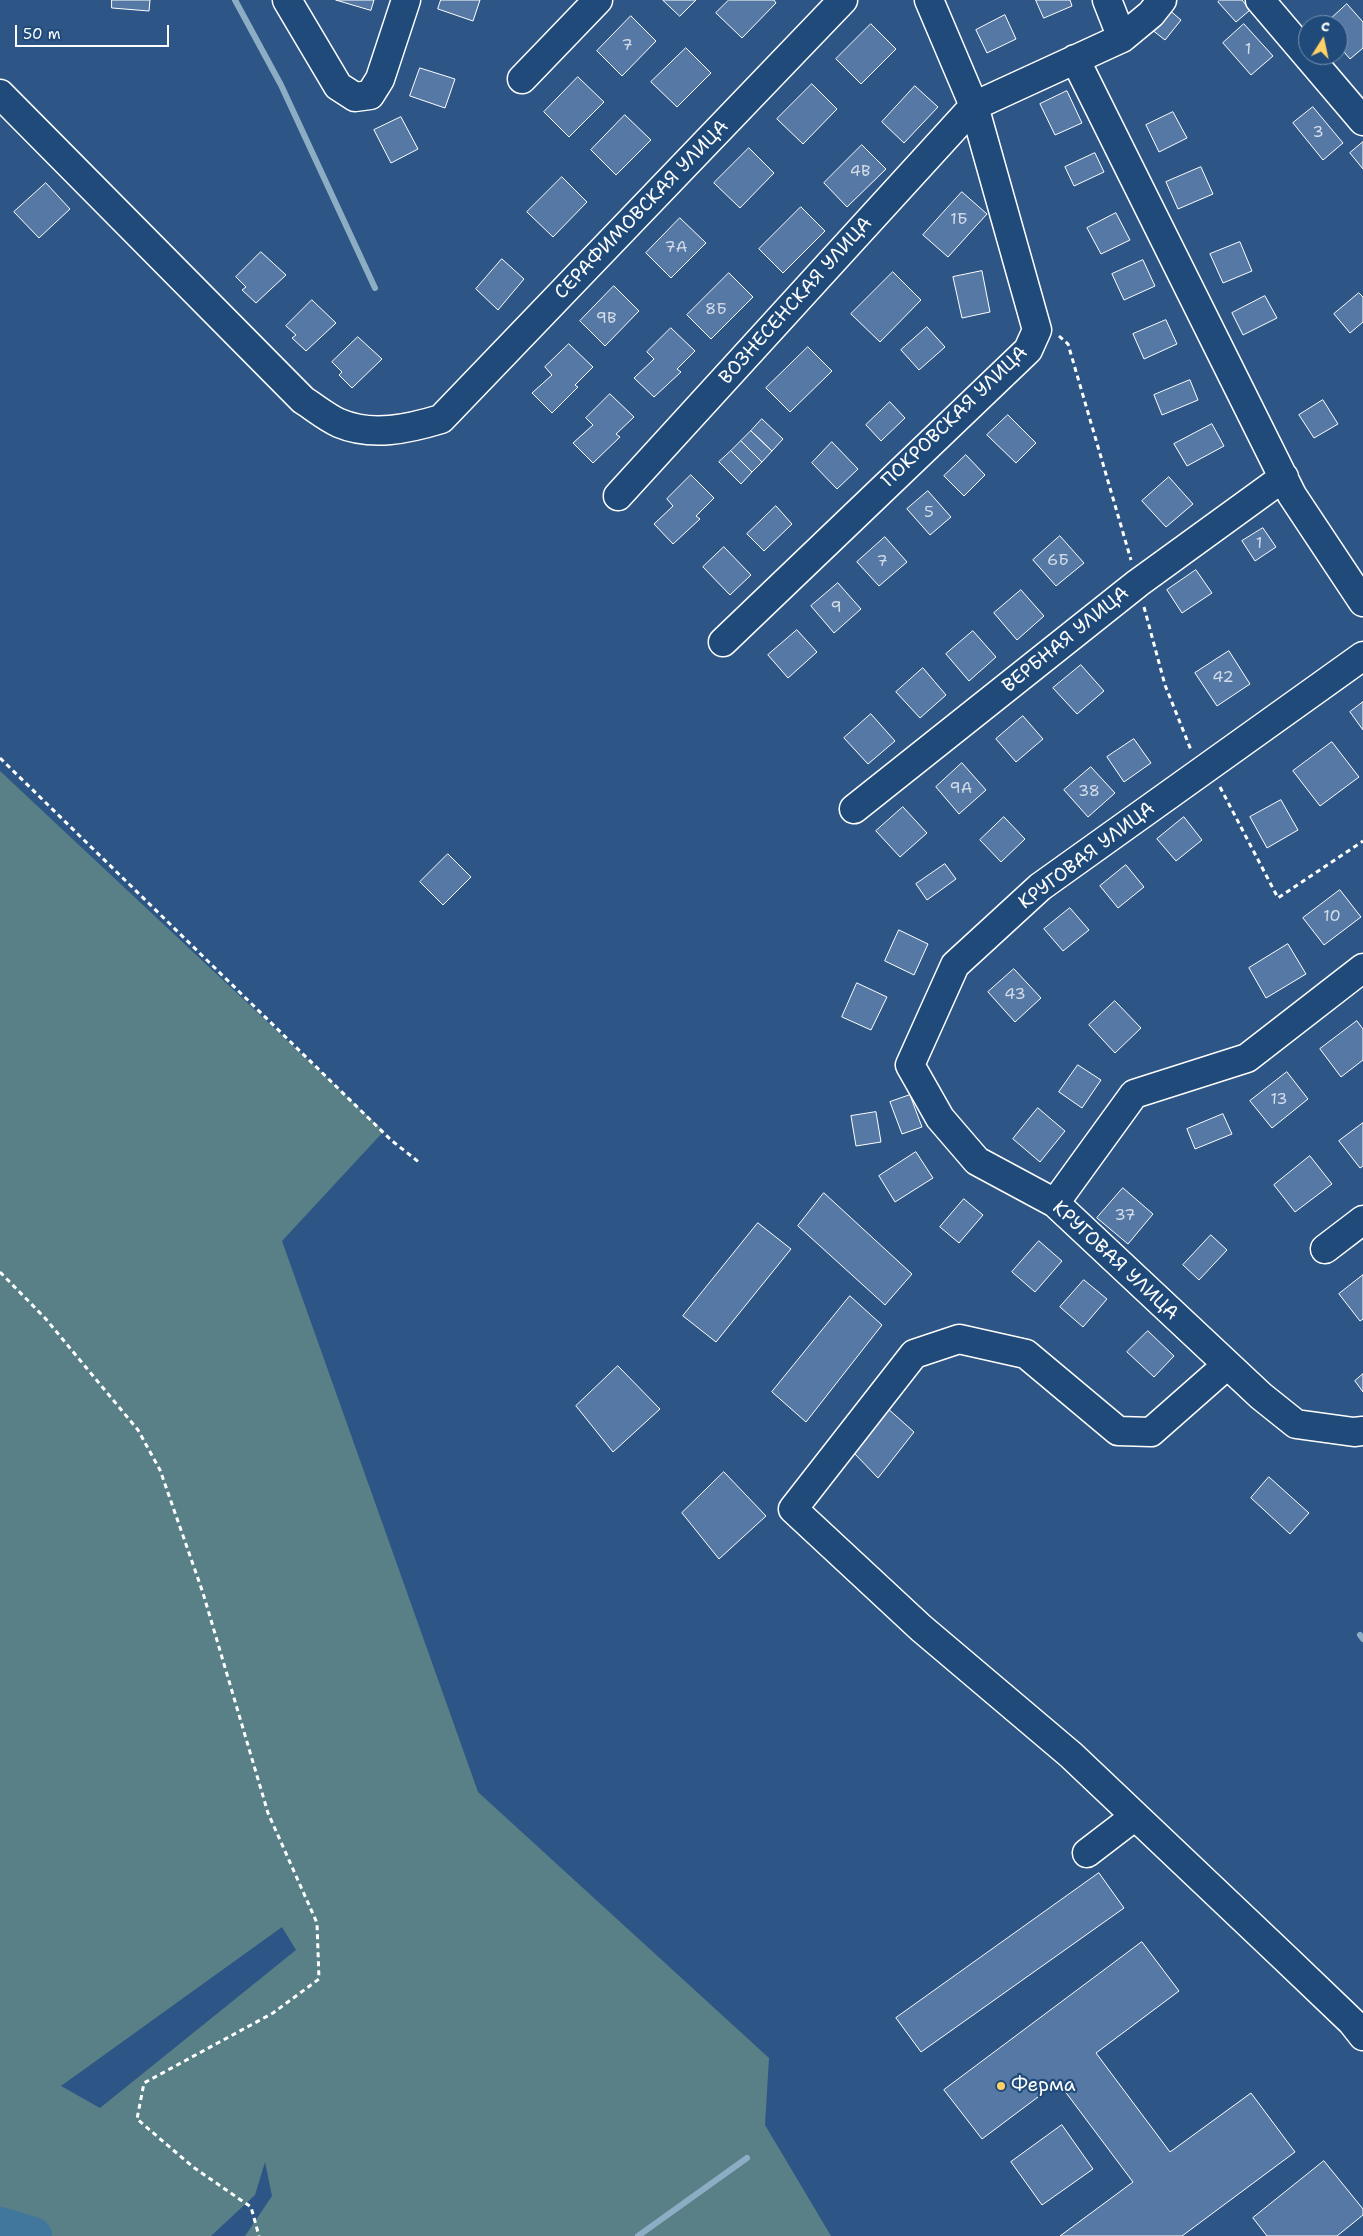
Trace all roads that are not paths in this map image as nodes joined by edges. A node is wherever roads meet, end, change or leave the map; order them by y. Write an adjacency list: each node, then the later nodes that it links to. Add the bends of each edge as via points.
1 (287, 0): 2 (street, via 338,86 354,97 370,94 380,79)
2 (406, 0)
3 (598, 0): 11 (street)
4 (843, 0): 12 (street, СЕРАФИМОВСКАЯ УЛИЦА, via 441,419 407,429 371,431 339,423 303,400)
5 (929, 0): 13 (street, ПОКРОВСКАЯ УЛИЦА)
6 (1107, 0): 9 (street)
7 (1162, 0): 9 (street, via 1151,14)
8 (1260, 0): 14 (street)
9 (1122, 38): 10 (street)
10 (1075, 59): 13 (street); 15 (street)
11 (522, 79)
12 (0, 94)
13 (974, 106): 16 (street, ВОЗНЕСЕНСКАЯ УЛИЦА); 18 (street, ПОКРОВСКАЯ УЛИЦА, via 1037,330 1028,350)
14 (1363, 121)
15 (1284, 478): 17 (street); 20 (street, ВЕРБНАЯ УЛИЦА, via 1138,582)
16 (618, 496)
17 (1363, 602)
18 (723, 642)
19 (1363, 656): 22 (street, КРУГОВАЯ УЛИЦА, via 1040,887 955,966 910,1065 940,1118 977,1161)
20 (854, 809)
21 (1363, 968): 22 (street, via 1247,1058 1134,1094)
22 (1055, 1202): 25 (street, КРУГОВАЯ УЛИЦА)
23 (1363, 1220): 24 (street)
24 (1325, 1249)
25 (1227, 1365): 26 (street, КРУГОВАЯ УЛИЦА, via 1296,1424); 27 (street, via 1151,1432 1118,1431 1026,1354 959,1339 914,1354 793,1509 921,1628 1071,1755)
26 (1363, 1431)
27 (1134, 1817): 28 (street); 29 (street, via 1283,1956)
28 (1087, 1853)
29 (1363, 2036)

